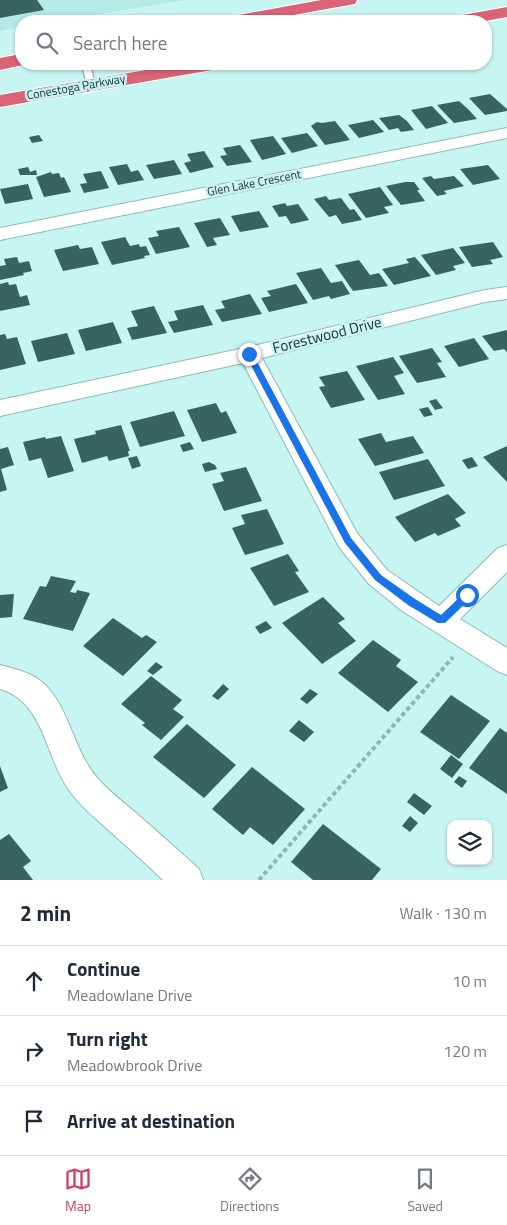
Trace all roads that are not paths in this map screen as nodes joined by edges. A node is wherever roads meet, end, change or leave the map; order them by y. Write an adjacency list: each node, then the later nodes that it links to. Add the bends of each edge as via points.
1 (350, 0): 3 (highway)
2 (507, 12): 4 (highway)
3 (266, 15)
4 (490, 15)
5 (15, 61): 6 (highway)
6 (0, 64)
7 (87, 70): 9 (lane)
8 (177, 70): 9 (highway, Conestoga Parkway)
9 (91, 85): 10 (highway, Conestoga Parkway)
10 (0, 101)
11 (507, 133): 12 (street, Glen Lake Crescent)
12 (0, 234)
13 (507, 293): 14 (street, Forestwood Drive)
14 (249, 354): 15 (street, Forestwood Drive); 17 (street, via 348,540 378,577)
15 (0, 408)
16 (507, 555): 17 (street)
17 (442, 620): 18 (street)
18 (507, 663)
19 (0, 677): 20 (street, via 15,679 36,693 51,716 61,748 77,776 105,806)
20 (187, 880)

